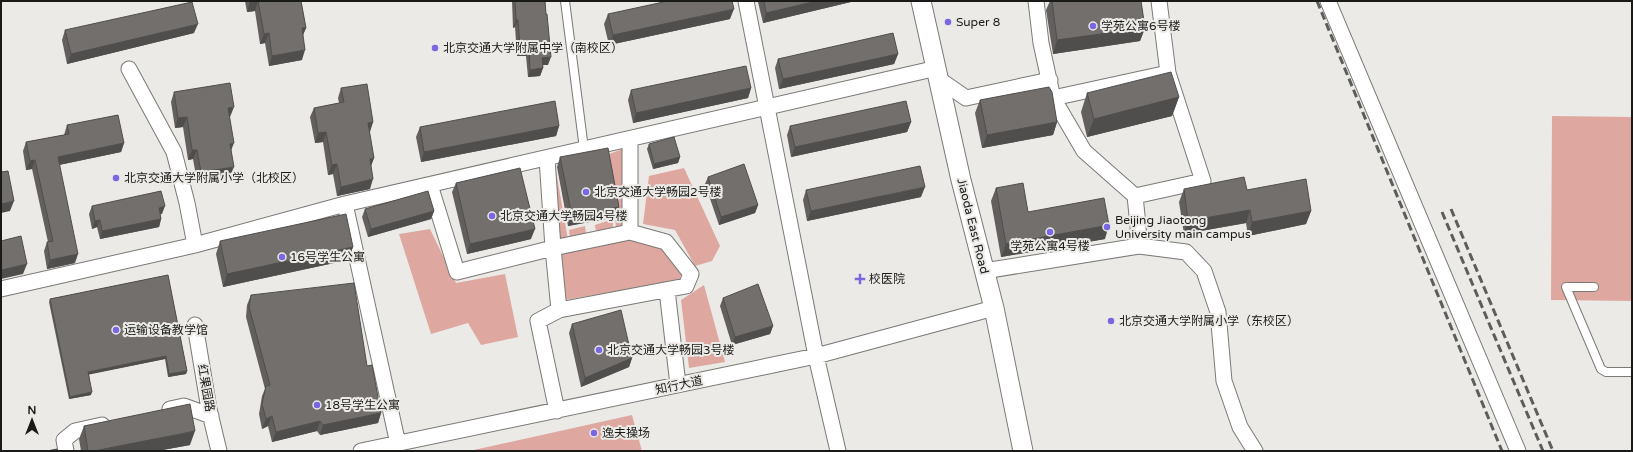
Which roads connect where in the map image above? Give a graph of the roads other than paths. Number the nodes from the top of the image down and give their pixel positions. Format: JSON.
{"nodes":[{"id":1,"x":565,"y":1,"type":"edge"},
{"id":2,"x":746,"y":1,"type":"edge"},
{"id":3,"x":921,"y":1,"type":"edge"},
{"id":4,"x":1036,"y":1,"type":"edge"},
{"id":5,"x":1159,"y":1,"type":"edge"},
{"id":6,"x":1328,"y":1,"type":"edge"},
{"id":7,"x":129,"y":69,"type":"dead end"},
{"id":8,"x":1168,"y":72,"type":"junction"},
{"id":9,"x":938,"y":74,"type":"junction"},
{"id":10,"x":1050,"y":80,"type":"junction"},
{"id":11,"x":1053,"y":98,"type":"junction"},
{"id":12,"x":766,"y":106,"type":"junction"},
{"id":13,"x":630,"y":138,"type":"junction"},
{"id":14,"x":584,"y":149,"type":"junction"},
{"id":15,"x":547,"y":158,"type":"junction"},
{"id":16,"x":430,"y":185,"type":"junction"},
{"id":17,"x":1135,"y":196,"type":"junction"},
{"id":18,"x":345,"y":204,"type":"junction"},
{"id":19,"x":630,"y":232,"type":"junction"},
{"id":20,"x":195,"y":245,"type":"junction"},
{"id":21,"x":1139,"y":246,"type":"junction"},
{"id":22,"x":552,"y":248,"type":"junction"},
{"id":23,"x":984,"y":271,"type":"junction"},
{"id":24,"x":1594,"y":287,"type":"dead end"},
{"id":25,"x":1,"y":288,"type":"edge"},
{"id":26,"x":667,"y":290,"type":"junction"},
{"id":27,"x":994,"y":308,"type":"junction"},
{"id":28,"x":559,"y":310,"type":"junction"},
{"id":29,"x":195,"y":325,"type":"dead end"},
{"id":30,"x":816,"y":356,"type":"junction"},
{"id":31,"x":1632,"y":372,"type":"edge"},
{"id":32,"x":678,"y":385,"type":"junction"},
{"id":33,"x":557,"y":411,"type":"junction"},
{"id":34,"x":153,"y":413,"type":"edge"},
{"id":35,"x":211,"y":416,"type":"junction"},
{"id":36,"x":114,"y":422,"type":"edge"},
{"id":37,"x":398,"y":444,"type":"junction"},
{"id":38,"x":66,"y":451,"type":"edge"},
{"id":39,"x":219,"y":451,"type":"edge"},
{"id":40,"x":361,"y":451,"type":"edge"},
{"id":41,"x":838,"y":451,"type":"edge"},
{"id":42,"x":1024,"y":451,"type":"edge"},
{"id":43,"x":1255,"y":451,"type":"edge"},
{"id":44,"x":1518,"y":451,"type":"edge"}],
"edges":[{"from":1,"to":14,"type":"lane"},
{"from":2,"to":12,"type":"street"},
{"from":3,"to":9,"type":"street","name":"Jiaoda East Road"},
{"from":4,"to":10,"type":"street"},
{"from":5,"to":8,"type":"street"},
{"from":6,"to":44,"type":"street"},
{"from":7,"to":20,"type":"street"},
{"from":8,"to":11,"type":"street"},
{"from":8,"to":17,"type":"street"},
{"from":9,"to":10,"type":"street"},
{"from":9,"to":12,"type":"street"},
{"from":9,"to":23,"type":"street","name":"Jiaoda East Road"},
{"from":10,"to":11,"type":"street"},
{"from":11,"to":17,"type":"street"},
{"from":12,"to":13,"type":"street"},
{"from":12,"to":30,"type":"street"},
{"from":13,"to":14,"type":"street"},
{"from":13,"to":19,"type":"street"},
{"from":14,"to":15,"type":"street"},
{"from":15,"to":16,"type":"street"},
{"from":15,"to":22,"type":"street"},
{"from":16,"to":18,"type":"street"},
{"from":16,"to":22,"type":"street"},
{"from":17,"to":21,"type":"street"},
{"from":18,"to":20,"type":"street"},
{"from":18,"to":37,"type":"street"},
{"from":19,"to":22,"type":"street"},
{"from":19,"to":26,"type":"street"},
{"from":20,"to":25,"type":"street"},
{"from":21,"to":23,"type":"street"},
{"from":21,"to":43,"type":"street"},
{"from":22,"to":28,"type":"street"},
{"from":23,"to":27,"type":"street","name":"Jiaoda East Road"},
{"from":24,"to":31,"type":"lane"},
{"from":26,"to":28,"type":"street"},
{"from":26,"to":32,"type":"street"},
{"from":27,"to":30,"type":"street","name":"知行大道"},
{"from":27,"to":42,"type":"street","name":"Jiaoda East Road"},
{"from":28,"to":33,"type":"street"},
{"from":29,"to":35,"type":"street","name":"红果园路"},
{"from":30,"to":32,"type":"street","name":"知行大道"},
{"from":30,"to":41,"type":"street"},
{"from":32,"to":33,"type":"street","name":"知行大道"},
{"from":33,"to":37,"type":"street","name":"知行大道"},
{"from":34,"to":35,"type":"street"},
{"from":35,"to":39,"type":"street","name":"红果园路"},
{"from":36,"to":38,"type":"street"},
{"from":37,"to":40,"type":"street","name":"知行大道"}]}
